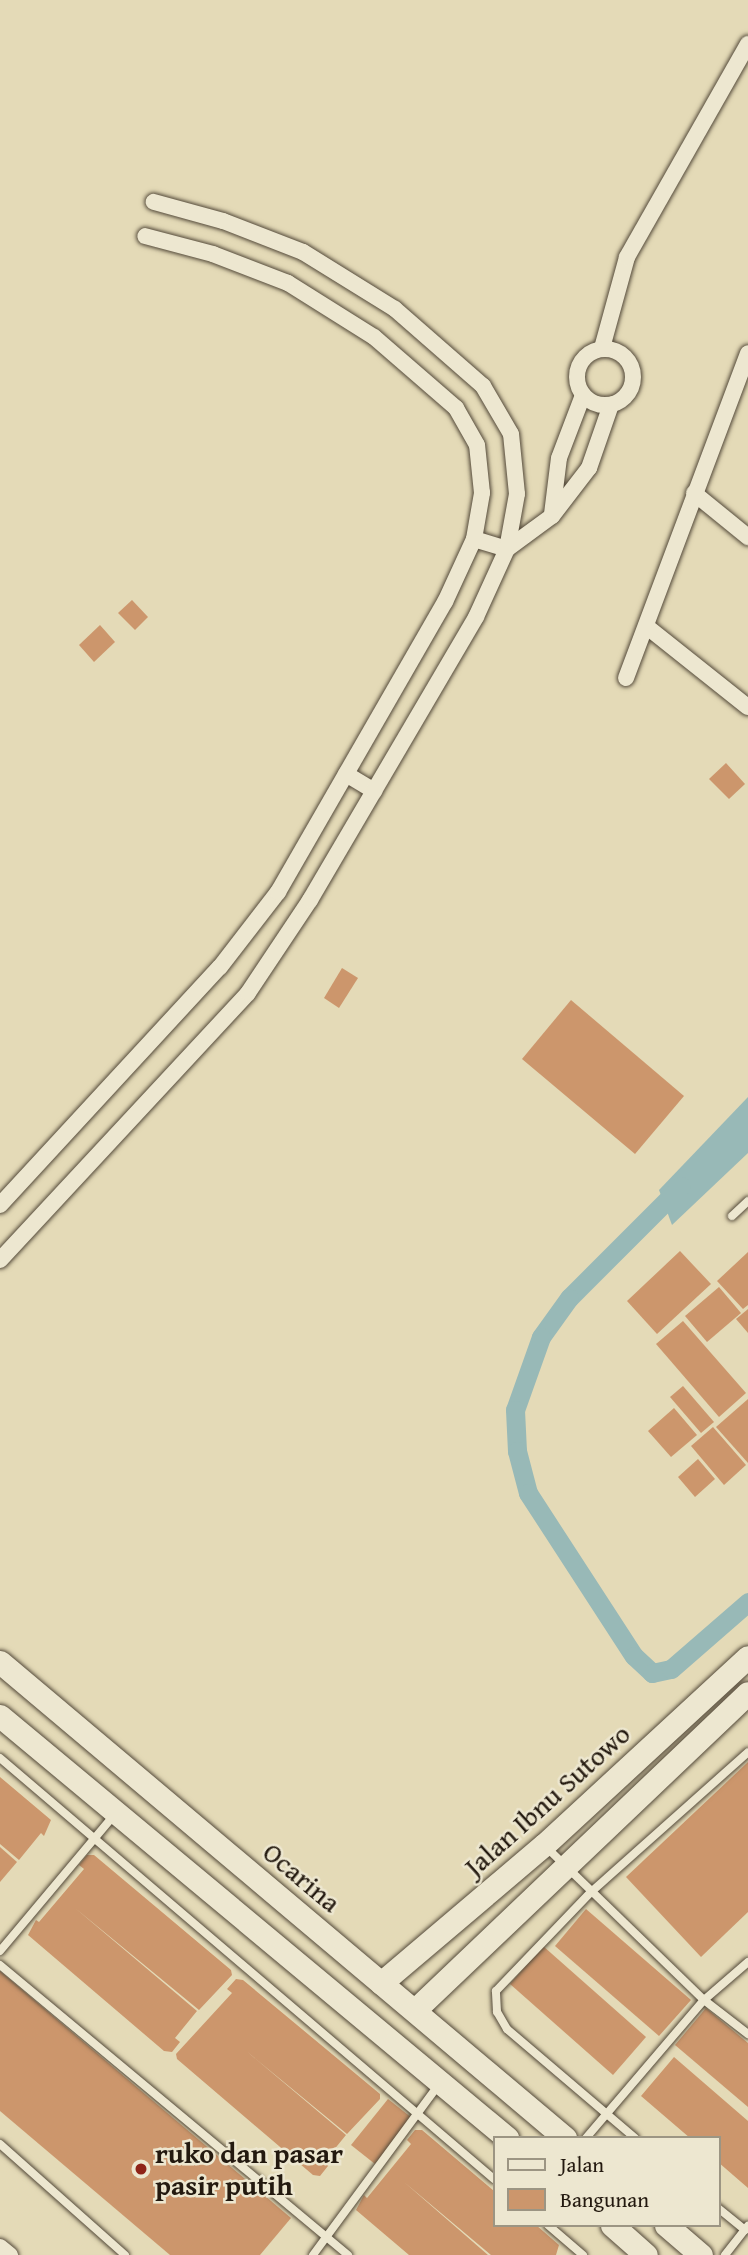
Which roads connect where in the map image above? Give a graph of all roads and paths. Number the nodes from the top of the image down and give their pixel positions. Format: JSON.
{"nodes":[{"id":1,"x":748,"y":44,"type":"edge"},
{"id":2,"x":154,"y":202,"type":"dead end"},
{"id":3,"x":145,"y":236,"type":"dead end"},
{"id":4,"x":602,"y":348,"type":"junction"},
{"id":5,"x":748,"y":353,"type":"edge"},
{"id":6,"x":583,"y":395,"type":"junction"},
{"id":7,"x":611,"y":405,"type":"junction"},
{"id":8,"x":694,"y":494,"type":"junction"},
{"id":9,"x":552,"y":516,"type":"junction"},
{"id":10,"x":748,"y":537,"type":"edge"},
{"id":11,"x":474,"y":539,"type":"junction"},
{"id":12,"x":507,"y":549,"type":"junction"},
{"id":13,"x":646,"y":626,"type":"junction"},
{"id":14,"x":626,"y":678,"type":"dead end"},
{"id":15,"x":748,"y":707,"type":"edge"},
{"id":16,"x":345,"y":774,"type":"junction"},
{"id":17,"x":374,"y":792,"type":"junction"},
{"id":18,"x":748,"y":1201,"type":"edge"},
{"id":19,"x":0,"y":1205,"type":"edge"},
{"id":20,"x":732,"y":1216,"type":"dead end"},
{"id":21,"x":0,"y":1260,"type":"edge"},
{"id":22,"x":748,"y":1657,"type":"edge"},
{"id":23,"x":0,"y":1662,"type":"edge"},
{"id":24,"x":748,"y":1693,"type":"edge"},
{"id":25,"x":0,"y":1716,"type":"edge"},
{"id":26,"x":748,"y":1752,"type":"edge"},
{"id":27,"x":0,"y":1758,"type":"edge"},
{"id":28,"x":116,"y":1814,"type":"junction"},
{"id":29,"x":97,"y":1838,"type":"junction"},
{"id":30,"x":544,"y":1845,"type":"junction"},
{"id":31,"x":565,"y":1866,"type":"junction"},
{"id":32,"x":591,"y":1892,"type":"junction"},
{"id":33,"x":0,"y":1951,"type":"edge"},
{"id":34,"x":748,"y":1962,"type":"edge"},
{"id":35,"x":0,"y":1965,"type":"edge"},
{"id":36,"x":381,"y":1983,"type":"junction"},
{"id":37,"x":704,"y":2000,"type":"junction"},
{"id":38,"x":416,"y":2009,"type":"junction"},
{"id":39,"x":748,"y":2034,"type":"edge"},
{"id":40,"x":441,"y":2082,"type":"junction"},
{"id":41,"x":608,"y":2114,"type":"junction"},
{"id":42,"x":419,"y":2115,"type":"junction"},
{"id":43,"x":505,"y":2136,"type":"edge"},
{"id":44,"x":563,"y":2136,"type":"edge"},
{"id":45,"x":588,"y":2136,"type":"edge"},
{"id":46,"x":633,"y":2136,"type":"edge"},
{"id":47,"x":0,"y":2144,"type":"edge"},
{"id":48,"x":492,"y":2177,"type":"edge"},
{"id":49,"x":720,"y":2209,"type":"edge"},
{"id":50,"x":550,"y":2227,"type":"edge"},
{"id":51,"x":617,"y":2227,"type":"edge"},
{"id":52,"x":668,"y":2227,"type":"edge"},
{"id":53,"x":746,"y":2228,"type":"edge"},
{"id":54,"x":327,"y":2238,"type":"junction"},
{"id":55,"x":125,"y":2255,"type":"edge"},
{"id":56,"x":313,"y":2255,"type":"edge"},
{"id":57,"x":348,"y":2255,"type":"edge"},
{"id":58,"x":583,"y":2255,"type":"edge"},
{"id":59,"x":646,"y":2255,"type":"edge"},
{"id":60,"x":701,"y":2255,"type":"edge"},
{"id":61,"x":725,"y":2255,"type":"edge"}],
"edges":[{"from":1,"to":4,"type":"street"},
{"from":2,"to":12,"type":"street"},
{"from":3,"to":11,"type":"street"},
{"from":4,"to":6,"type":"street"},
{"from":4,"to":7,"type":"street"},
{"from":5,"to":8,"type":"street"},
{"from":6,"to":7,"type":"street"},
{"from":6,"to":9,"type":"street"},
{"from":7,"to":9,"type":"street"},
{"from":8,"to":10,"type":"street"},
{"from":8,"to":13,"type":"street"},
{"from":9,"to":12,"type":"street"},
{"from":11,"to":12,"type":"street"},
{"from":11,"to":16,"type":"street"},
{"from":12,"to":17,"type":"street"},
{"from":13,"to":14,"type":"street"},
{"from":13,"to":15,"type":"street"},
{"from":16,"to":17,"type":"street"},
{"from":16,"to":19,"type":"street"},
{"from":17,"to":21,"type":"street"},
{"from":18,"to":20,"type":"lane"},
{"from":22,"to":30,"type":"main road","name":"Jalan Ibnu Sutowo"},
{"from":23,"to":36,"type":"main road","name":"Ocarina"},
{"from":24,"to":31,"type":"main road","name":"Jalan Ibnu Sutowo"},
{"from":25,"to":28,"type":"main road"},
{"from":26,"to":32,"type":"lane"},
{"from":27,"to":29,"type":"lane"},
{"from":28,"to":29,"type":"lane"},
{"from":28,"to":40,"type":"main road"},
{"from":29,"to":33,"type":"lane"},
{"from":29,"to":42,"type":"lane"},
{"from":30,"to":31,"type":"lane"},
{"from":30,"to":36,"type":"main road","name":"Jalan Ibnu Sutowo"},
{"from":31,"to":32,"type":"lane"},
{"from":31,"to":38,"type":"main road","name":"Jalan Ibnu Sutowo"},
{"from":32,"to":37,"type":"lane"},
{"from":32,"to":41,"type":"lane"},
{"from":34,"to":37,"type":"lane"},
{"from":35,"to":54,"type":"lane"},
{"from":36,"to":38,"type":"main road","name":"Ocarina"},
{"from":37,"to":39,"type":"lane"},
{"from":37,"to":41,"type":"lane"},
{"from":38,"to":44,"type":"main road","name":"Ocarina"},
{"from":40,"to":42,"type":"lane"},
{"from":40,"to":43,"type":"main road"},
{"from":41,"to":45,"type":"lane"},
{"from":41,"to":46,"type":"lane"},
{"from":42,"to":48,"type":"lane"},
{"from":42,"to":54,"type":"lane"},
{"from":47,"to":55,"type":"lane"},
{"from":49,"to":53,"type":"lane"},
{"from":50,"to":58,"type":"lane"},
{"from":51,"to":59,"type":"main road"},
{"from":52,"to":60,"type":"main road"},
{"from":53,"to":61,"type":"lane"},
{"from":54,"to":56,"type":"lane"},
{"from":54,"to":57,"type":"lane"}]}
